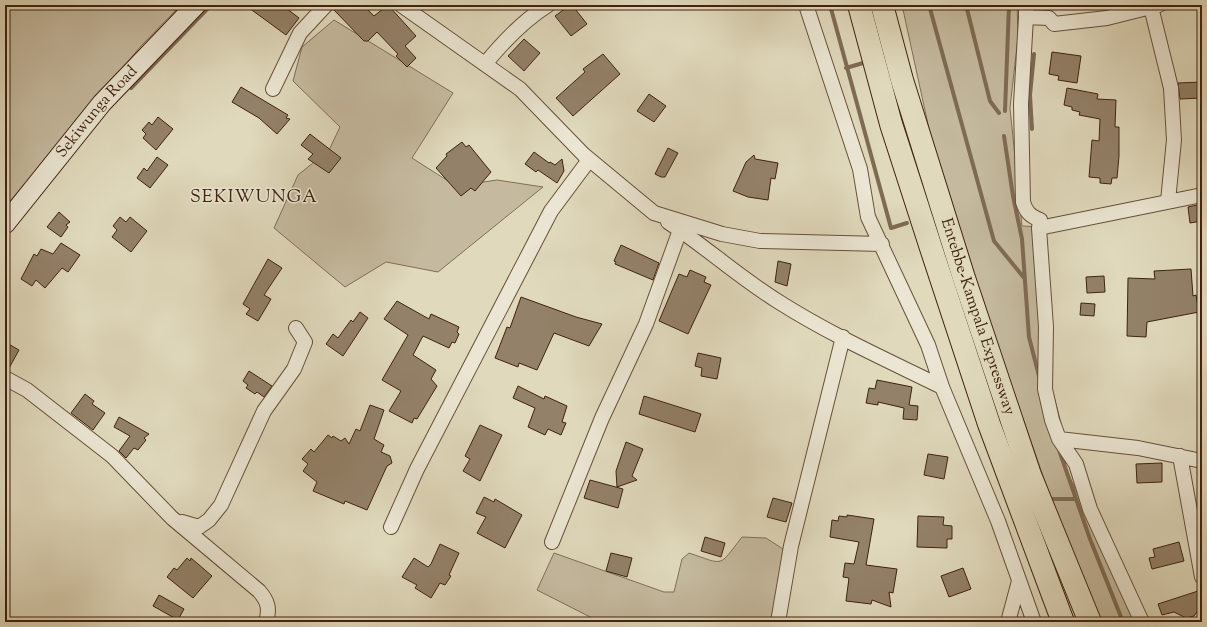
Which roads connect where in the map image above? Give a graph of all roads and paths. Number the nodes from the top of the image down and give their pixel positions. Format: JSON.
{"nodes":[{"id":1,"x":196,"y":5,"type":"edge"},
{"id":2,"x":326,"y":5,"type":"edge"},
{"id":3,"x":402,"y":5,"type":"edge"},
{"id":4,"x":548,"y":5,"type":"edge"},
{"id":5,"x":806,"y":5,"type":"edge"},
{"id":6,"x":859,"y":5,"type":"edge"},
{"id":7,"x":882,"y":5,"type":"edge"},
{"id":8,"x":1155,"y":6,"type":"edge"},
{"id":9,"x":1026,"y":11,"type":"edge"},
{"id":10,"x":485,"y":64,"type":"junction"},
{"id":11,"x":273,"y":89,"type":"dead end"},
{"id":12,"x":589,"y":160,"type":"junction"},
{"id":13,"x":1202,"y":195,"type":"edge"},
{"id":14,"x":1168,"y":201,"type":"junction"},
{"id":15,"x":654,"y":213,"type":"junction"},
{"id":16,"x":5,"y":224,"type":"edge"},
{"id":17,"x":1039,"y":228,"type":"junction"},
{"id":18,"x":680,"y":230,"type":"junction"},
{"id":19,"x":882,"y":244,"type":"junction"},
{"id":20,"x":296,"y":328,"type":"dead end"},
{"id":21,"x":843,"y":337,"type":"junction"},
{"id":22,"x":5,"y":378,"type":"edge"},
{"id":23,"x":942,"y":387,"type":"junction"},
{"id":24,"x":1059,"y":439,"type":"junction"},
{"id":25,"x":1180,"y":456,"type":"junction"},
{"id":26,"x":1202,"y":461,"type":"edge"},
{"id":27,"x":172,"y":518,"type":"junction"},
{"id":28,"x":391,"y":527,"type":"dead end"},
{"id":29,"x":552,"y":542,"type":"dead end"},
{"id":30,"x":1202,"y":577,"type":"edge"},
{"id":31,"x":1019,"y":581,"type":"junction"},
{"id":32,"x":266,"y":622,"type":"edge"},
{"id":33,"x":778,"y":622,"type":"edge"},
{"id":34,"x":1008,"y":622,"type":"edge"},
{"id":35,"x":1034,"y":622,"type":"edge"},
{"id":36,"x":1063,"y":622,"type":"edge"},
{"id":37,"x":1090,"y":622,"type":"edge"},
{"id":38,"x":1142,"y":622,"type":"edge"}],
"edges":[{"from":1,"to":16,"type":"main road","name":"Sekiwunga Road"},
{"from":2,"to":11,"type":"street"},
{"from":3,"to":10,"type":"street"},
{"from":4,"to":10,"type":"street"},
{"from":5,"to":19,"type":"street"},
{"from":6,"to":36,"type":"highway","name":"Entebbe-Kampala Expressway"},
{"from":7,"to":37,"type":"highway","name":"Entebbe-Kampala Expressway"},
{"from":8,"to":9,"type":"street"},
{"from":8,"to":14,"type":"street"},
{"from":9,"to":17,"type":"street"},
{"from":10,"to":12,"type":"street"},
{"from":12,"to":15,"type":"street"},
{"from":12,"to":28,"type":"street"},
{"from":13,"to":14,"type":"street"},
{"from":14,"to":17,"type":"street"},
{"from":15,"to":18,"type":"street"},
{"from":15,"to":19,"type":"street"},
{"from":17,"to":24,"type":"street"},
{"from":18,"to":21,"type":"street"},
{"from":18,"to":29,"type":"street"},
{"from":19,"to":23,"type":"street"},
{"from":20,"to":27,"type":"street"},
{"from":21,"to":23,"type":"street"},
{"from":21,"to":33,"type":"street"},
{"from":22,"to":27,"type":"street"},
{"from":23,"to":31,"type":"street"},
{"from":24,"to":25,"type":"street"},
{"from":24,"to":38,"type":"street"},
{"from":25,"to":26,"type":"street"},
{"from":25,"to":30,"type":"street"},
{"from":27,"to":32,"type":"street"},
{"from":31,"to":34,"type":"street"},
{"from":31,"to":35,"type":"street"}]}
